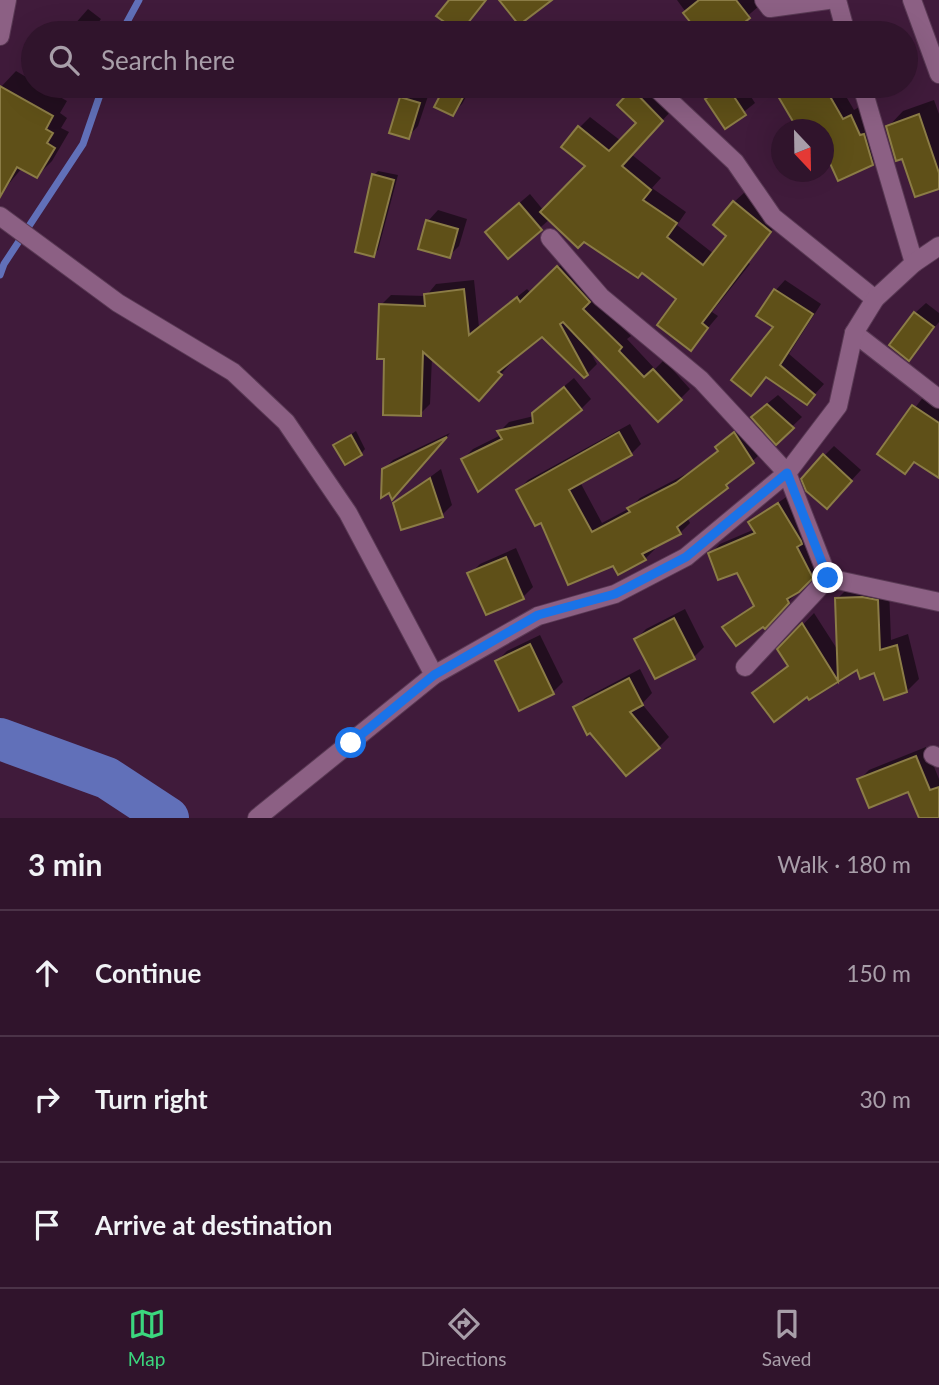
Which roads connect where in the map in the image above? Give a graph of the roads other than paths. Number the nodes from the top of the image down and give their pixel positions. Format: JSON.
{"nodes":[{"id":1,"x":7,"y":0,"type":"edge"},
{"id":2,"x":764,"y":0,"type":"edge"},
{"id":3,"x":828,"y":0,"type":"edge"},
{"id":4,"x":836,"y":0,"type":"edge"},
{"id":5,"x":912,"y":0,"type":"edge"},
{"id":6,"x":842,"y":21,"type":"edge"},
{"id":7,"x":0,"y":36,"type":"edge"},
{"id":8,"x":939,"y":74,"type":"edge"},
{"id":9,"x":667,"y":98,"type":"edge"},
{"id":10,"x":866,"y":98,"type":"edge"},
{"id":11,"x":0,"y":216,"type":"edge"},
{"id":12,"x":550,"y":239,"type":"dead end"},
{"id":13,"x":938,"y":249,"type":"edge"},
{"id":14,"x":914,"y":263,"type":"junction"},
{"id":15,"x":876,"y":299,"type":"junction"},
{"id":16,"x":854,"y":333,"type":"junction"},
{"id":17,"x":939,"y":399,"type":"edge"},
{"id":18,"x":787,"y":473,"type":"junction"},
{"id":19,"x":828,"y":578,"type":"junction"},
{"id":20,"x":939,"y":602,"type":"edge"},
{"id":21,"x":745,"y":667,"type":"dead end"},
{"id":22,"x":434,"y":675,"type":"junction"},
{"id":23,"x":257,"y":818,"type":"edge"}],
"edges":[{"from":1,"to":7,"type":"street"},
{"from":2,"to":3,"type":"street"},
{"from":4,"to":6,"type":"street"},
{"from":5,"to":8,"type":"street"},
{"from":9,"to":15,"type":"street"},
{"from":10,"to":14,"type":"street"},
{"from":11,"to":22,"type":"street"},
{"from":12,"to":18,"type":"street"},
{"from":13,"to":14,"type":"street"},
{"from":14,"to":15,"type":"street"},
{"from":15,"to":16,"type":"street"},
{"from":16,"to":17,"type":"street"},
{"from":16,"to":18,"type":"street"},
{"from":18,"to":19,"type":"street"},
{"from":18,"to":22,"type":"street"},
{"from":19,"to":20,"type":"street"},
{"from":19,"to":21,"type":"street"},
{"from":22,"to":23,"type":"street"}]}
